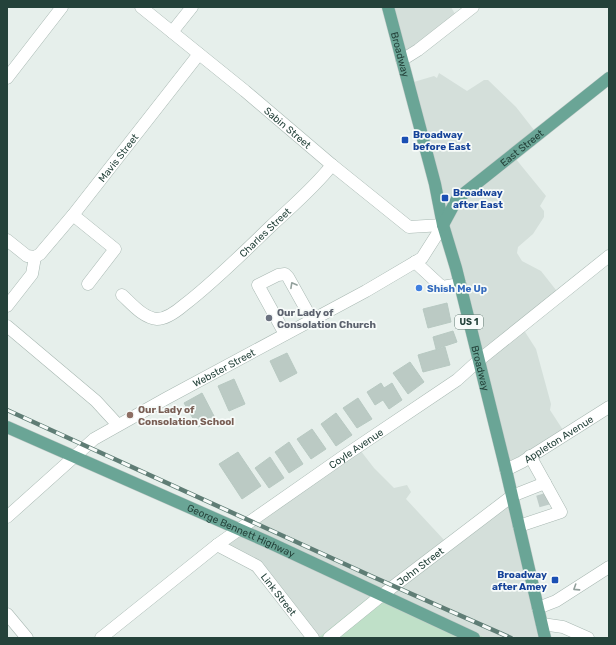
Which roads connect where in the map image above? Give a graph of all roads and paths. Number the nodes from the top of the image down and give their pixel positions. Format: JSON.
{"nodes":[{"id":1,"x":62,"y":7,"type":"edge"},
{"id":2,"x":141,"y":7,"type":"edge"},
{"id":3,"x":192,"y":7,"type":"edge"},
{"id":4,"x":388,"y":7,"type":"edge"},
{"id":5,"x":473,"y":7,"type":"edge"},
{"id":6,"x":172,"y":32,"type":"junction"},
{"id":7,"x":198,"y":54,"type":"junction"},
{"id":8,"x":402,"y":60,"type":"junction"},
{"id":9,"x":7,"y":78,"type":"edge"},
{"id":10,"x":609,"y":78,"type":"edge"},
{"id":11,"x":332,"y":165,"type":"junction"},
{"id":12,"x":73,"y":215,"type":"junction"},
{"id":13,"x":443,"y":224,"type":"junction"},
{"id":14,"x":7,"y":240,"type":"edge"},
{"id":15,"x":609,"y":256,"type":"edge"},
{"id":16,"x":34,"y":257,"type":"junction"},
{"id":17,"x":416,"y":262,"type":"junction"},
{"id":18,"x":88,"y":284,"type":"dead end"},
{"id":19,"x":460,"y":284,"type":"junction"},
{"id":20,"x":122,"y":296,"type":"dead end"},
{"id":21,"x":7,"y":306,"type":"edge"},
{"id":22,"x":312,"y":320,"type":"junction"},
{"id":23,"x":7,"y":326,"type":"edge"},
{"id":24,"x":285,"y":334,"type":"junction"},
{"id":25,"x":478,"y":360,"type":"junction"},
{"id":26,"x":609,"y":407,"type":"edge"},
{"id":27,"x":118,"y":426,"type":"junction"},
{"id":28,"x":7,"y":427,"type":"edge"},
{"id":29,"x":530,"y":456,"type":"junction"},
{"id":30,"x":74,"y":457,"type":"junction"},
{"id":31,"x":506,"y":470,"type":"junction"},
{"id":32,"x":539,"y":490,"type":"junction"},
{"id":33,"x":512,"y":496,"type":"junction"},
{"id":34,"x":8,"y":514,"type":"edge"},
{"id":35,"x":519,"y":526,"type":"junction"},
{"id":36,"x":240,"y":529,"type":"junction"},
{"id":37,"x":217,"y":545,"type":"junction"},
{"id":38,"x":609,"y":567,"type":"edge"},
{"id":39,"x":382,"y":595,"type":"junction"},
{"id":40,"x":538,"y":608,"type":"junction"},
{"id":41,"x":7,"y":614,"type":"edge"},
{"id":42,"x":542,"y":624,"type":"junction"},
{"id":43,"x":27,"y":638,"type":"edge"},
{"id":44,"x":101,"y":638,"type":"edge"},
{"id":45,"x":313,"y":638,"type":"edge"},
{"id":46,"x":329,"y":638,"type":"edge"},
{"id":47,"x":474,"y":638,"type":"edge"},
{"id":48,"x":545,"y":638,"type":"edge"},
{"id":49,"x":588,"y":638,"type":"edge"}],
"edges":[{"from":1,"to":9,"type":"street"},
{"from":2,"to":6,"type":"street","name":"Sabin Street"},
{"from":3,"to":6,"type":"street"},
{"from":4,"to":8,"type":"main road","name":"Broadway","number":"US 1"},
{"from":5,"to":8,"type":"street"},
{"from":6,"to":7,"type":"street","name":"Sabin Street"},
{"from":7,"to":11,"type":"street","name":"Sabin Street"},
{"from":7,"to":12,"type":"street","name":"Mavis Street"},
{"from":8,"to":13,"type":"main road","name":"Broadway","number":"US 1"},
{"from":10,"to":13,"type":"main road","name":"East Street"},
{"from":11,"to":13,"type":"street","name":"Sabin Street"},
{"from":11,"to":20,"type":"street","name":"Charles Street"},
{"from":12,"to":16,"type":"street","name":"Mavis Street"},
{"from":12,"to":18,"type":"street"},
{"from":13,"to":17,"type":"street","name":"Webster Street"},
{"from":13,"to":19,"type":"main road","name":"Broadway","number":"US 1"},
{"from":14,"to":16,"type":"street"},
{"from":15,"to":25,"type":"street","name":"Coyle Avenue"},
{"from":16,"to":21,"type":"street"},
{"from":17,"to":19,"type":"street"},
{"from":17,"to":22,"type":"street","name":"Webster Street"},
{"from":19,"to":25,"type":"main road","name":"Broadway","number":"US 1"},
{"from":22,"to":24,"type":"street","name":"Webster Street"},
{"from":22,"to":24,"type":"street","one_way":true},
{"from":23,"to":27,"type":"street"},
{"from":24,"to":27,"type":"street","name":"Webster Street"},
{"from":25,"to":31,"type":"main road","name":"Broadway","number":"US 1"},
{"from":25,"to":36,"type":"street","name":"Coyle Avenue"},
{"from":26,"to":29,"type":"street","name":"Appleton Avenue"},
{"from":27,"to":30,"type":"street","name":"Webster Street"},
{"from":28,"to":30,"type":"main road","name":"George Bennett Highway"},
{"from":29,"to":31,"type":"street","name":"Appleton Avenue"},
{"from":29,"to":32,"type":"street"},
{"from":30,"to":34,"type":"street","name":"Webster Street"},
{"from":30,"to":36,"type":"main road","name":"George Bennett Highway"},
{"from":31,"to":33,"type":"main road","name":"Broadway","number":"US 1"},
{"from":32,"to":33,"type":"street","name":"John Street"},
{"from":32,"to":35,"type":"street"},
{"from":33,"to":35,"type":"main road","name":"Broadway","number":"US 1"},
{"from":33,"to":39,"type":"street","name":"John Street"},
{"from":35,"to":40,"type":"main road","name":"Broadway","number":"US 1"},
{"from":36,"to":37,"type":"street","name":"Coyle Avenue"},
{"from":36,"to":39,"type":"main road","name":"George Bennett Highway"},
{"from":37,"to":44,"type":"street","name":"Coyle Avenue"},
{"from":37,"to":45,"type":"street","name":"Link Street"},
{"from":38,"to":40,"type":"street","one_way":true},
{"from":39,"to":46,"type":"street","name":"John Street"},
{"from":39,"to":47,"type":"main road","name":"George Bennett Highway"},
{"from":40,"to":42,"type":"main road","name":"Broadway","number":"US 1"},
{"from":41,"to":43,"type":"street"},
{"from":42,"to":48,"type":"main road","name":"Broadway","number":"US 1"},
{"from":42,"to":49,"type":"street"}]}
